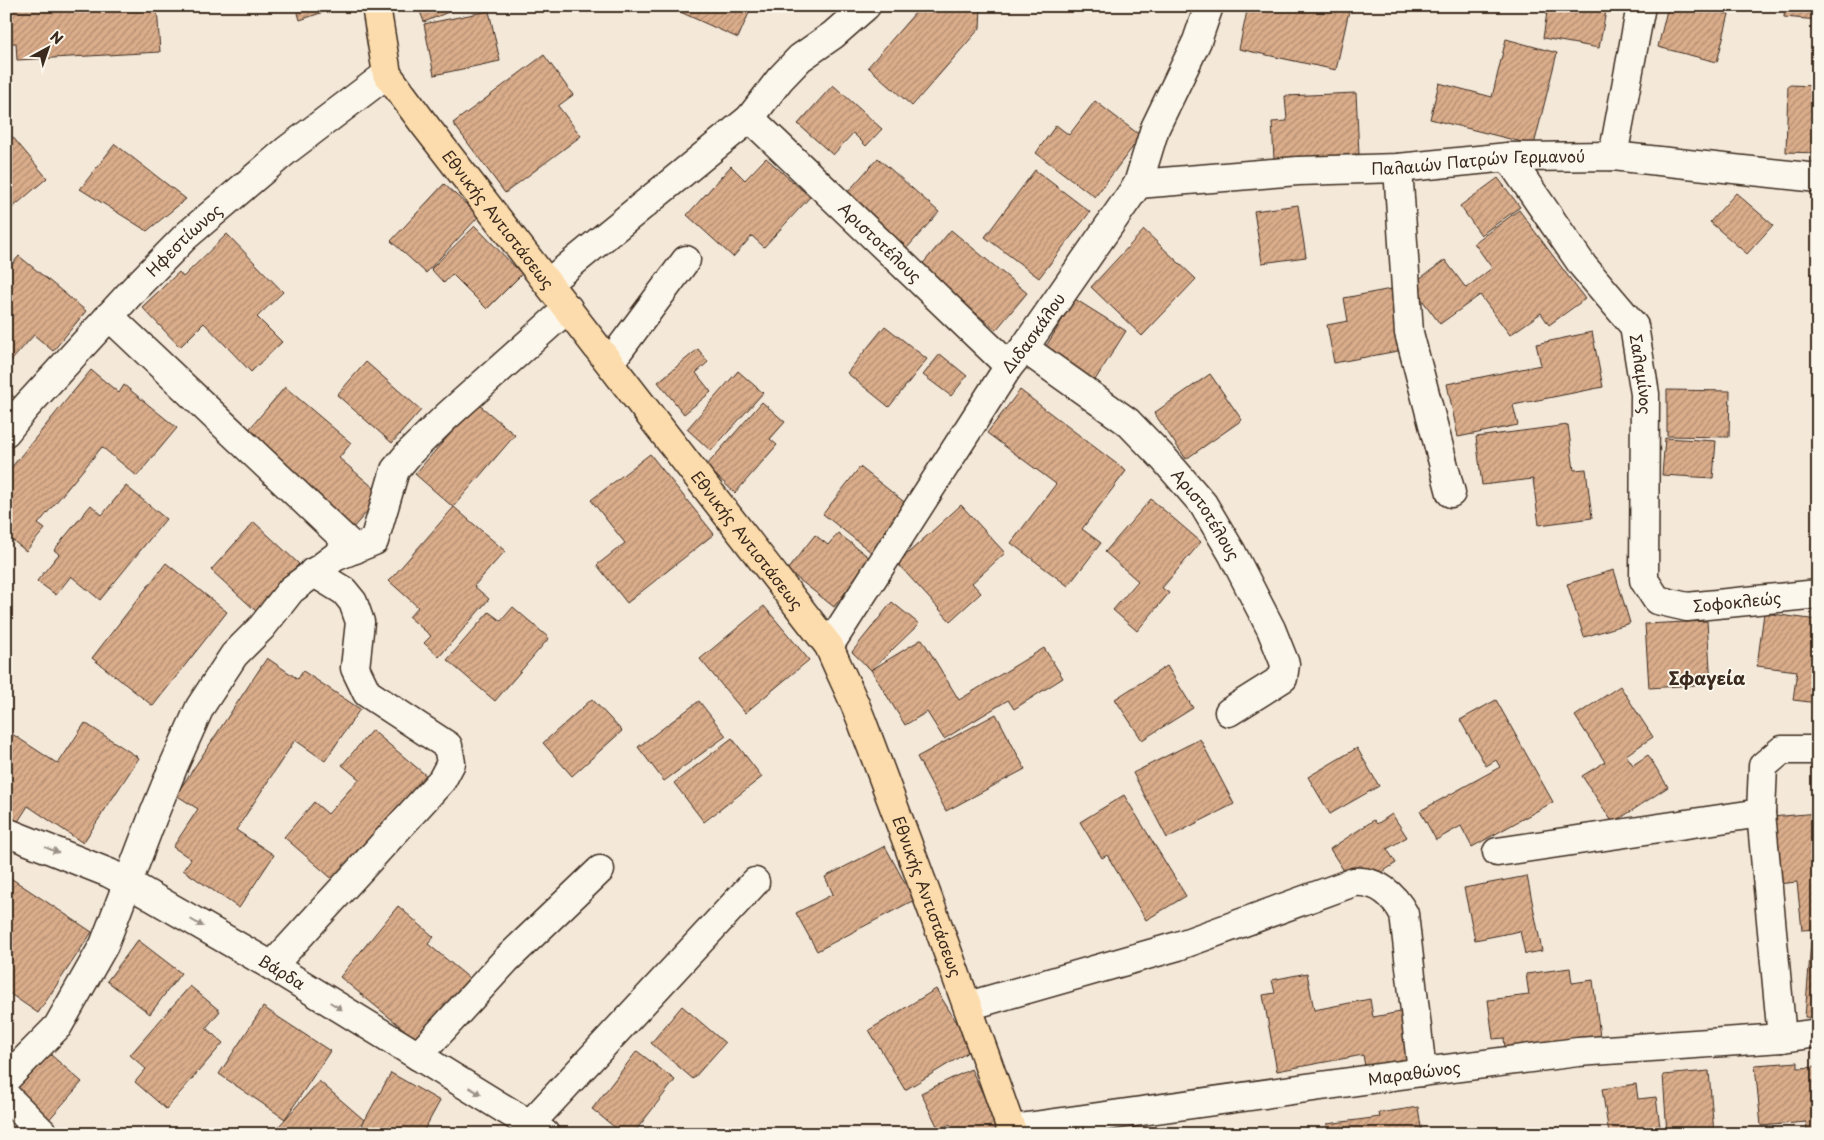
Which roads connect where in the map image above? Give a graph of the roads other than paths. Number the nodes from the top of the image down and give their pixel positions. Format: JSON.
{"nodes":[{"id":1,"x":376,"y":6,"type":"edge"},
{"id":2,"x":866,"y":6,"type":"edge"},
{"id":3,"x":1209,"y":6,"type":"edge"},
{"id":4,"x":1641,"y":6,"type":"edge"},
{"id":5,"x":387,"y":74,"type":"junction"},
{"id":6,"x":750,"y":118,"type":"junction"},
{"id":7,"x":1614,"y":156,"type":"junction"},
{"id":8,"x":1508,"y":157,"type":"junction"},
{"id":9,"x":1398,"y":168,"type":"junction"},
{"id":10,"x":1818,"y":178,"type":"edge"},
{"id":11,"x":1138,"y":184,"type":"junction"},
{"id":12,"x":686,"y":260,"type":"dead end"},
{"id":13,"x":548,"y":283,"type":"junction"},
{"id":14,"x":568,"y":308,"type":"junction"},
{"id":15,"x":109,"y":316,"type":"junction"},
{"id":16,"x":1017,"y":357,"type":"junction"},
{"id":17,"x":610,"y":362,"type":"junction"},
{"id":18,"x":6,"y":432,"type":"edge"},
{"id":19,"x":1450,"y":493,"type":"dead end"},
{"id":20,"x":355,"y":549,"type":"junction"},
{"id":21,"x":313,"y":572,"type":"junction"},
{"id":22,"x":1818,"y":594,"type":"edge"},
{"id":23,"x":1657,"y":600,"type":"joint"},
{"id":24,"x":829,"y":646,"type":"junction"},
{"id":25,"x":1229,"y":712,"type":"dead end"},
{"id":26,"x":1818,"y":750,"type":"edge"},
{"id":27,"x":1760,"y":813,"type":"junction"},
{"id":28,"x":6,"y":832,"type":"edge"},
{"id":29,"x":1497,"y":852,"type":"dead end"},
{"id":30,"x":600,"y":870,"type":"dead end"},
{"id":31,"x":755,"y":882,"type":"dead end"},
{"id":32,"x":128,"y":883,"type":"junction"},
{"id":33,"x":272,"y":966,"type":"junction"},
{"id":34,"x":968,"y":1006,"type":"junction"},
{"id":35,"x":1818,"y":1033,"type":"edge"},
{"id":36,"x":1782,"y":1038,"type":"junction"},
{"id":37,"x":418,"y":1056,"type":"junction"},
{"id":38,"x":1422,"y":1072,"type":"junction"},
{"id":39,"x":6,"y":1079,"type":"edge"},
{"id":40,"x":6,"y":1096,"type":"edge"},
{"id":41,"x":537,"y":1129,"type":"edge"},
{"id":42,"x":1013,"y":1131,"type":"edge"},
{"id":43,"x":44,"y":1134,"type":"edge"}],
"edges":[{"from":1,"to":5,"type":"main road","name":"Εθνικής Αντιστάσεως"},
{"from":2,"to":6,"type":"street"},
{"from":3,"to":11,"type":"street","name":"Διδασκάλου"},
{"from":4,"to":7,"type":"street"},
{"from":5,"to":13,"type":"main road","name":"Εθνικής Αντιστάσεως"},
{"from":5,"to":15,"type":"street","name":"Ηφεστίωνος"},
{"from":6,"to":13,"type":"street"},
{"from":6,"to":16,"type":"street","name":"Αριστοτέλους"},
{"from":7,"to":8,"type":"street","name":"Παλαιών Πατρών Γερμανού"},
{"from":7,"to":10,"type":"street","name":"Παλαιών Πατρών Γερμανού"},
{"from":8,"to":9,"type":"street","name":"Παλαιών Πατρών Γερμανού"},
{"from":8,"to":23,"type":"street","name":"Σαλαμίνος"},
{"from":9,"to":11,"type":"street","name":"Παλαιών Πατρών Γερμανού"},
{"from":9,"to":19,"type":"street"},
{"from":11,"to":16,"type":"street","name":"Διδασκάλου"},
{"from":12,"to":17,"type":"street"},
{"from":13,"to":14,"type":"main road","name":"Εθνικής Αντιστάσεως"},
{"from":14,"to":17,"type":"main road","name":"Εθνικής Αντιστάσεως"},
{"from":14,"to":20,"type":"street"},
{"from":15,"to":18,"type":"street","name":"Ηφεστίωνος"},
{"from":15,"to":20,"type":"street"},
{"from":16,"to":24,"type":"street","name":"Διδασκάλου"},
{"from":16,"to":25,"type":"street","name":"Αριστοτέλους"},
{"from":17,"to":24,"type":"main road","name":"Εθνικής Αντιστάσεως"},
{"from":20,"to":21,"type":"street"},
{"from":21,"to":32,"type":"street"},
{"from":21,"to":33,"type":"street"},
{"from":22,"to":23,"type":"street","name":"Σοφοκλεώς"},
{"from":24,"to":34,"type":"main road","name":"Εθνικής Αντιστάσεως"},
{"from":26,"to":27,"type":"street"},
{"from":27,"to":29,"type":"street"},
{"from":27,"to":36,"type":"street"},
{"from":28,"to":32,"type":"street","name":"Βάρδα","one_way":true},
{"from":30,"to":37,"type":"street"},
{"from":31,"to":41,"type":"street"},
{"from":32,"to":33,"type":"street","name":"Βάρδα","one_way":true},
{"from":32,"to":39,"type":"street"},
{"from":33,"to":37,"type":"street","name":"Βάρδα","one_way":true},
{"from":34,"to":38,"type":"street"},
{"from":34,"to":42,"type":"main road","name":"Εθνικής Αντιστάσεως"},
{"from":35,"to":36,"type":"street","name":"Μαραθώνος"},
{"from":36,"to":38,"type":"street","name":"Μαραθώνος"},
{"from":37,"to":41,"type":"street","name":"Βάρδα","one_way":true},
{"from":38,"to":42,"type":"street","name":"Μαραθώνος"},
{"from":40,"to":43,"type":"street"}]}
